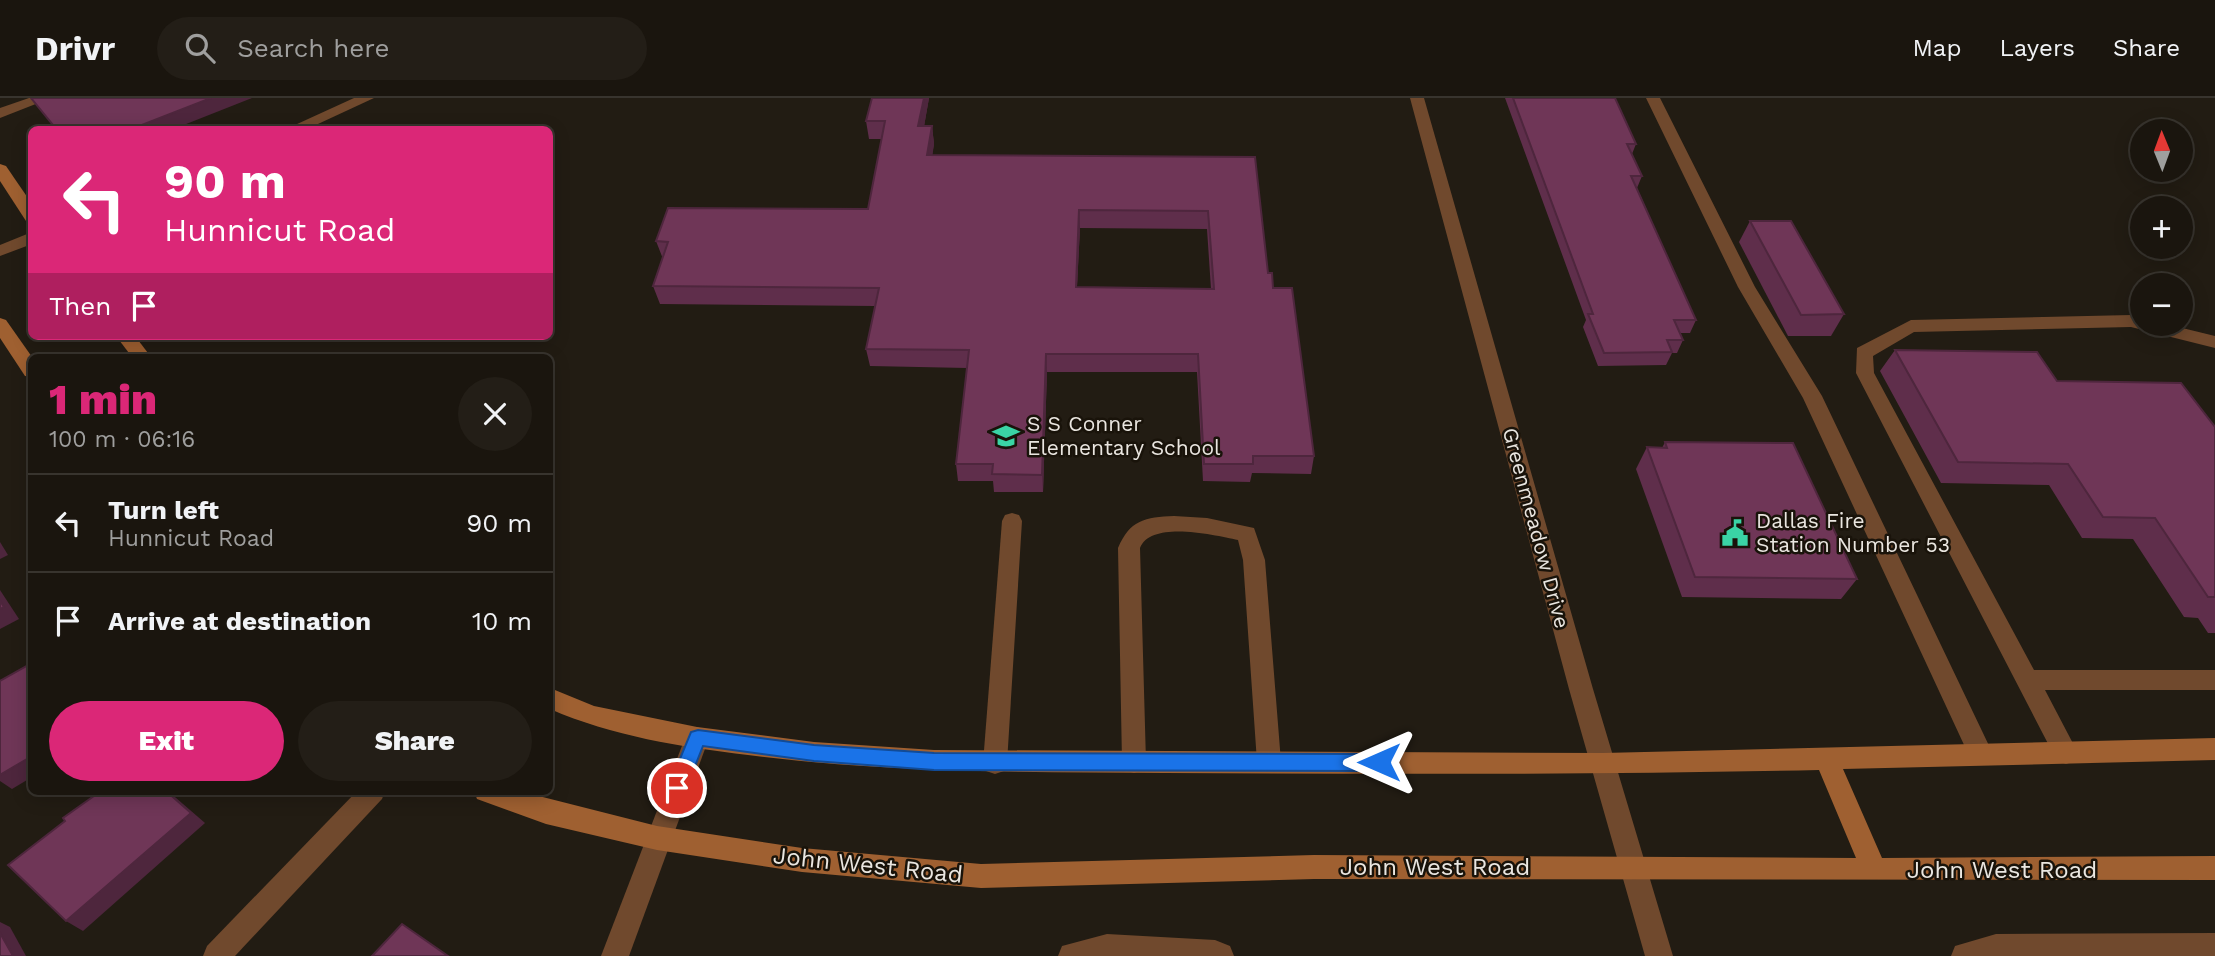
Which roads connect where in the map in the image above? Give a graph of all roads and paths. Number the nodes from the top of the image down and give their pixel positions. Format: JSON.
{"nodes":[{"id":1,"x":44,"y":98,"type":"edge"},
{"id":2,"x":366,"y":98,"type":"edge"},
{"id":3,"x":1418,"y":98,"type":"edge"},
{"id":4,"x":1653,"y":98,"type":"edge"},
{"id":5,"x":0,"y":113,"type":"edge"},
{"id":6,"x":300,"y":126,"type":"edge"},
{"id":7,"x":0,"y":169,"type":"edge"},
{"id":8,"x":28,"y":211,"type":"edge"},
{"id":9,"x":28,"y":239,"type":"edge"},
{"id":10,"x":0,"y":251,"type":"edge"},
{"id":11,"x":2130,"y":321,"type":"edge"},
{"id":12,"x":0,"y":324,"type":"edge"},
{"id":13,"x":2191,"y":336,"type":"edge"},
{"id":14,"x":128,"y":340,"type":"edge"},
{"id":15,"x":2215,"y":342,"type":"edge"},
{"id":16,"x":140,"y":354,"type":"edge"},
{"id":17,"x":28,"y":365,"type":"edge"},
{"id":18,"x":1012,"y":520,"type":"dead end"},
{"id":19,"x":2030,"y":680,"type":"junction"},
{"id":20,"x":2215,"y":680,"type":"edge"},
{"id":21,"x":553,"y":699,"type":"edge"},
{"id":22,"x":698,"y":738,"type":"junction"},
{"id":23,"x":2215,"y":748,"type":"edge"},
{"id":24,"x":2066,"y":752,"type":"junction"},
{"id":25,"x":1981,"y":754,"type":"junction"},
{"id":26,"x":1826,"y":758,"type":"junction"},
{"id":27,"x":1134,"y":762,"type":"junction"},
{"id":28,"x":1269,"y":762,"type":"junction"},
{"id":29,"x":995,"y":763,"type":"junction"},
{"id":30,"x":1603,"y":764,"type":"junction"},
{"id":31,"x":369,"y":795,"type":"edge"},
{"id":32,"x":498,"y":795,"type":"edge"},
{"id":33,"x":657,"y":838,"type":"junction"},
{"id":34,"x":1633,"y":868,"type":"junction"},
{"id":35,"x":2215,"y":868,"type":"edge"},
{"id":36,"x":1874,"y":870,"type":"junction"},
{"id":37,"x":2215,"y":946,"type":"edge"},
{"id":38,"x":217,"y":956,"type":"edge"},
{"id":39,"x":615,"y":956,"type":"edge"},
{"id":40,"x":1072,"y":956,"type":"edge"},
{"id":41,"x":1220,"y":956,"type":"edge"},
{"id":42,"x":1659,"y":956,"type":"edge"},
{"id":43,"x":1965,"y":956,"type":"edge"}],
"edges":[{"from":1,"to":5,"type":"street"},
{"from":2,"to":6,"type":"street"},
{"from":3,"to":30,"type":"street","name":"Greenmeadow Drive"},
{"from":4,"to":25,"type":"street"},
{"from":7,"to":8,"type":"main road"},
{"from":9,"to":10,"type":"street"},
{"from":11,"to":19,"type":"street"},
{"from":12,"to":17,"type":"main road"},
{"from":13,"to":15,"type":"street"},
{"from":14,"to":16,"type":"main road"},
{"from":18,"to":29,"type":"street"},
{"from":19,"to":20,"type":"street"},
{"from":19,"to":24,"type":"street"},
{"from":21,"to":22,"type":"main road"},
{"from":22,"to":29,"type":"main road"},
{"from":22,"to":33,"type":"street"},
{"from":23,"to":24,"type":"main road"},
{"from":24,"to":25,"type":"main road"},
{"from":25,"to":26,"type":"main road"},
{"from":26,"to":30,"type":"main road"},
{"from":26,"to":36,"type":"main road"},
{"from":27,"to":28,"type":"main road"},
{"from":27,"to":28,"type":"street"},
{"from":27,"to":29,"type":"main road"},
{"from":28,"to":30,"type":"main road"},
{"from":30,"to":34,"type":"street","name":"Greenmeadow Drive"},
{"from":31,"to":38,"type":"street"},
{"from":32,"to":33,"type":"main road","name":"John West Road"},
{"from":33,"to":34,"type":"main road","name":"John West Road"},
{"from":33,"to":39,"type":"street"},
{"from":34,"to":36,"type":"main road","name":"John West Road"},
{"from":34,"to":42,"type":"street","name":"Greenmeadow Drive"},
{"from":35,"to":36,"type":"main road","name":"John West Road"},
{"from":37,"to":43,"type":"street"},
{"from":40,"to":41,"type":"street"}]}
